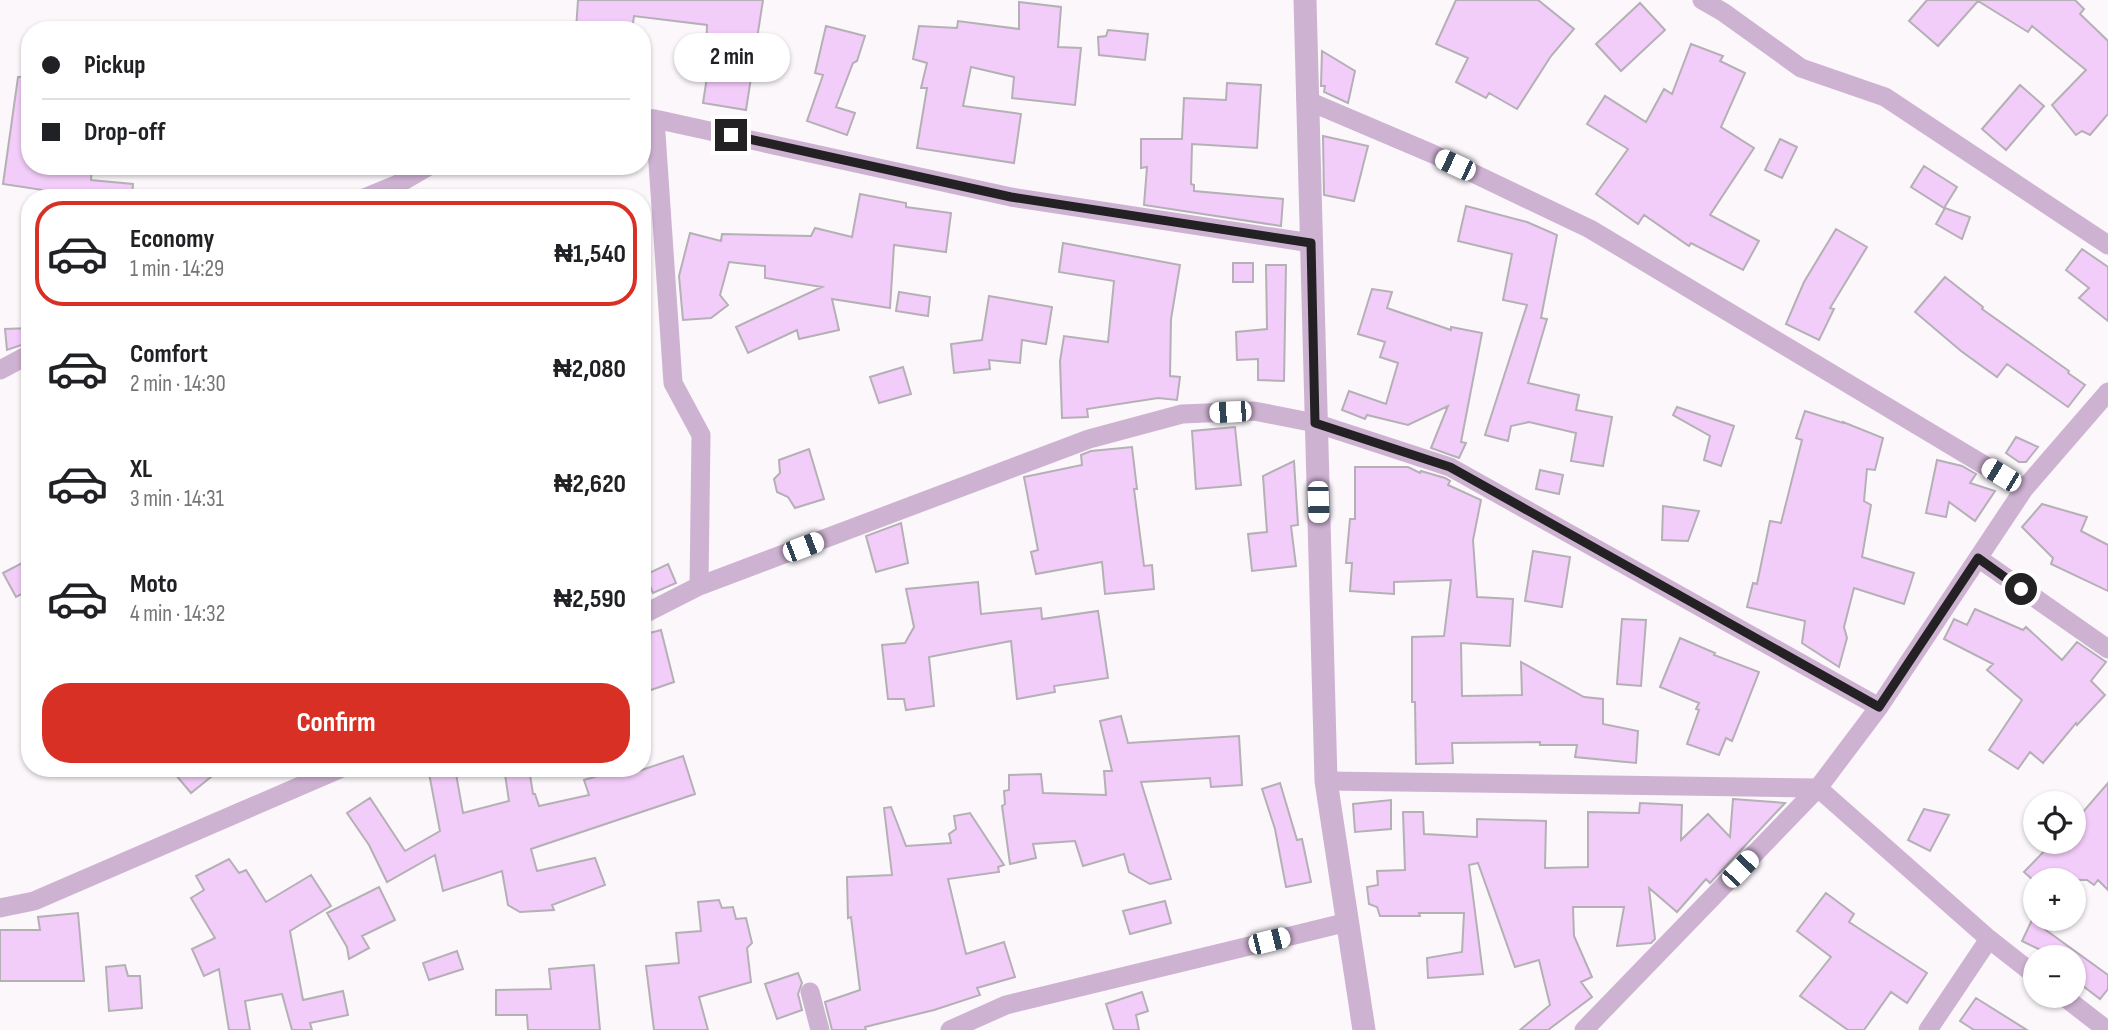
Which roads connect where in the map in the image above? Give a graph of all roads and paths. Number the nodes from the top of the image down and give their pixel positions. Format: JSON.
{"nodes":[{"id":1,"x":1305,"y":0,"type":"edge"},
{"id":2,"x":1703,"y":0,"type":"edge"},
{"id":3,"x":1306,"y":100,"type":"junction"},
{"id":4,"x":651,"y":118,"type":"edge"},
{"id":5,"x":651,"y":140,"type":"edge"},
{"id":6,"x":418,"y":175,"type":"edge"},
{"id":7,"x":400,"y":189,"type":"edge"},
{"id":8,"x":1311,"y":243,"type":"junction"},
{"id":9,"x":2108,"y":245,"type":"edge"},
{"id":10,"x":21,"y":359,"type":"edge"},
{"id":11,"x":0,"y":370,"type":"edge"},
{"id":12,"x":2108,"y":392,"type":"edge"},
{"id":13,"x":1315,"y":423,"type":"junction"},
{"id":14,"x":2024,"y":489,"type":"junction"},
{"id":15,"x":1978,"y":558,"type":"junction"},
{"id":16,"x":699,"y":586,"type":"junction"},
{"id":17,"x":651,"y":610,"type":"edge"},
{"id":18,"x":2108,"y":649,"type":"edge"},
{"id":19,"x":1879,"y":707,"type":"junction"},
{"id":20,"x":321,"y":777,"type":"edge"},
{"id":21,"x":1326,"y":781,"type":"junction"},
{"id":22,"x":1818,"y":788,"type":"junction"},
{"id":23,"x":0,"y":908,"type":"edge"},
{"id":24,"x":1348,"y":922,"type":"junction"},
{"id":25,"x":1989,"y":939,"type":"junction"},
{"id":26,"x":2023,"y":966,"type":"edge"},
{"id":27,"x":810,"y":992,"type":"dead end"},
{"id":28,"x":2079,"y":1008,"type":"edge"},
{"id":29,"x":820,"y":1030,"type":"edge"},
{"id":30,"x":950,"y":1030,"type":"edge"},
{"id":31,"x":1364,"y":1030,"type":"edge"},
{"id":32,"x":1584,"y":1030,"type":"edge"},
{"id":33,"x":1928,"y":1030,"type":"edge"},
{"id":34,"x":2107,"y":1030,"type":"edge"}],
"edges":[{"from":1,"to":3,"type":"street"},
{"from":2,"to":9,"type":"street"},
{"from":3,"to":8,"type":"street"},
{"from":3,"to":14,"type":"street"},
{"from":4,"to":8,"type":"street"},
{"from":5,"to":16,"type":"street"},
{"from":6,"to":7,"type":"street"},
{"from":8,"to":13,"type":"street"},
{"from":10,"to":11,"type":"street"},
{"from":12,"to":14,"type":"street"},
{"from":13,"to":16,"type":"street"},
{"from":13,"to":19,"type":"street"},
{"from":13,"to":21,"type":"street"},
{"from":14,"to":15,"type":"street"},
{"from":15,"to":18,"type":"street"},
{"from":15,"to":19,"type":"street"},
{"from":16,"to":17,"type":"street"},
{"from":19,"to":22,"type":"street"},
{"from":20,"to":23,"type":"street"},
{"from":21,"to":22,"type":"street"},
{"from":21,"to":24,"type":"street"},
{"from":22,"to":25,"type":"street"},
{"from":22,"to":32,"type":"street"},
{"from":24,"to":30,"type":"street"},
{"from":24,"to":31,"type":"street"},
{"from":25,"to":26,"type":"street"},
{"from":25,"to":33,"type":"street"},
{"from":27,"to":29,"type":"street"},
{"from":28,"to":34,"type":"street"}]}
